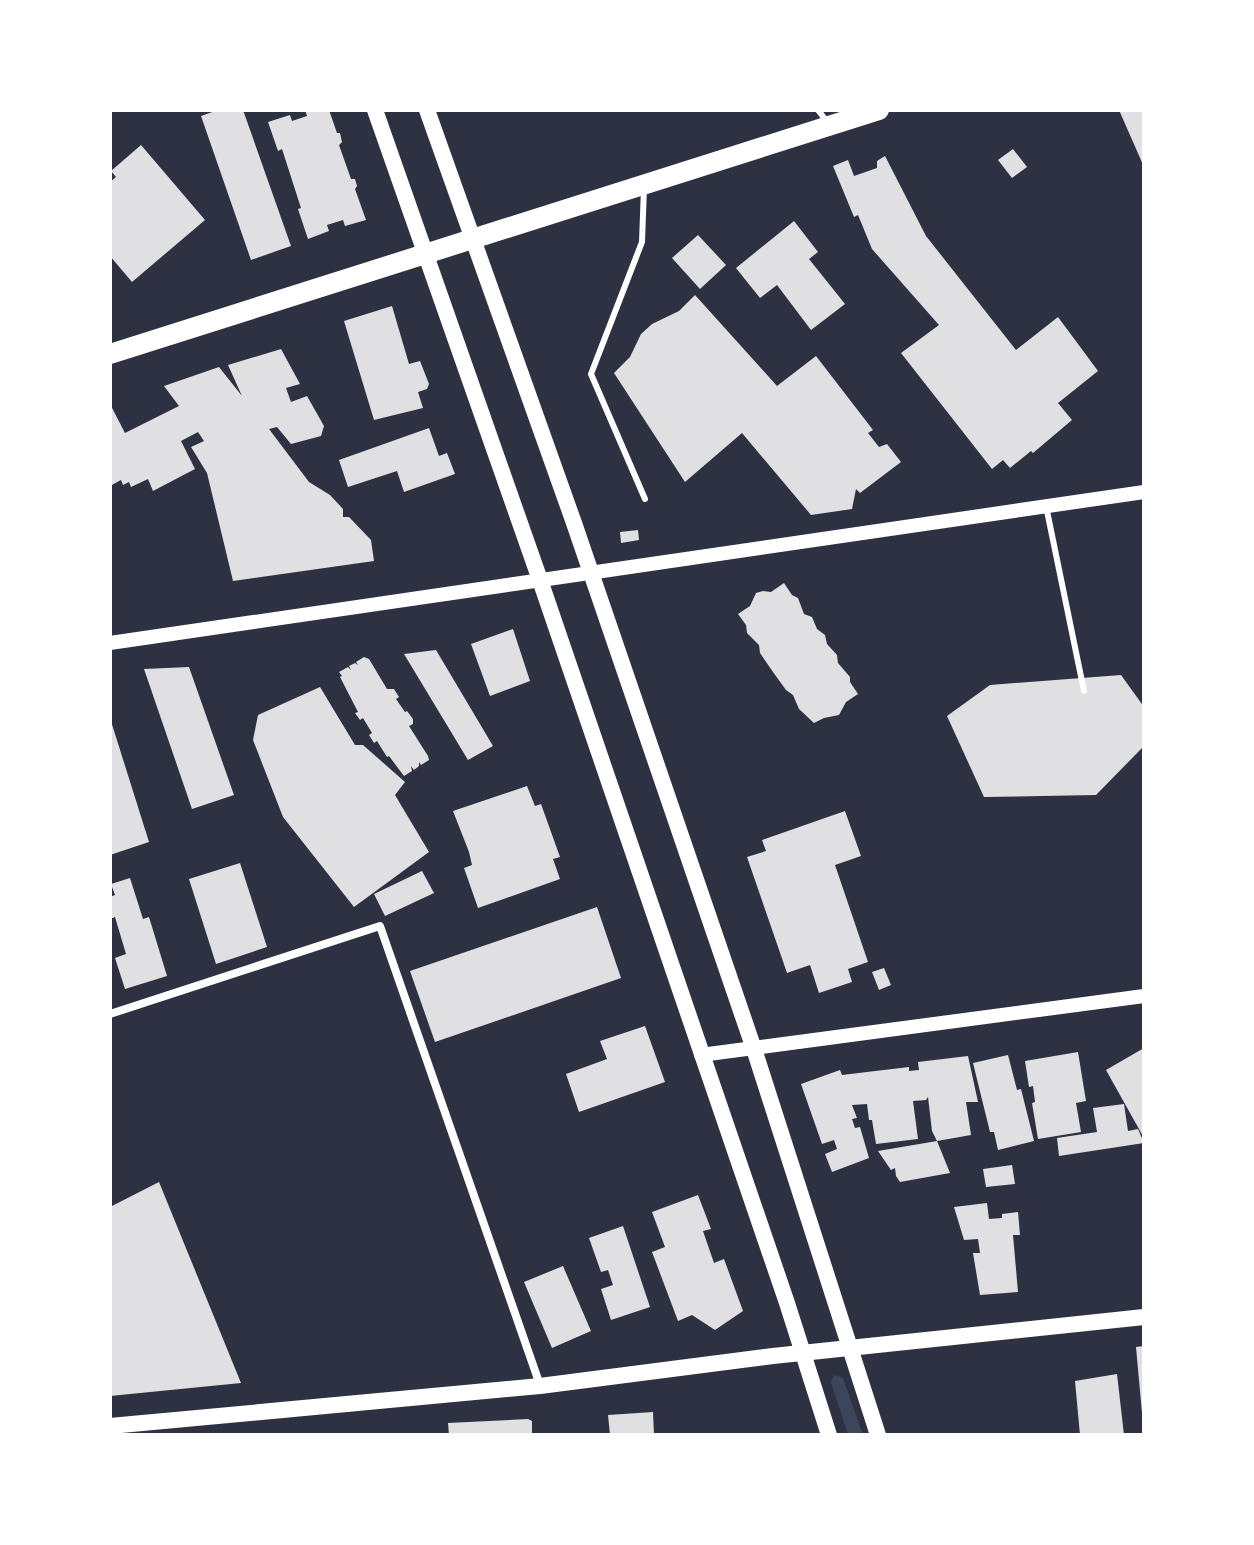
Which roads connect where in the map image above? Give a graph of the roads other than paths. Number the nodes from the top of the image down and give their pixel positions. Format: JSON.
{"nodes":[{"id":1,"x":375,"y":110,"type":"edge"},
{"id":2,"x":427,"y":110,"type":"edge"},
{"id":3,"x":879,"y":110,"type":"edge"},
{"id":4,"x":824,"y":118,"type":"edge"},
{"id":5,"x":644,"y":184,"type":"junction"},
{"id":6,"x":473,"y":237,"type":"junction"},
{"id":7,"x":425,"y":252,"type":"junction"},
{"id":8,"x":115,"y":350,"type":"edge"},
{"id":9,"x":1144,"y":492,"type":"edge"},
{"id":10,"x":645,"y":499,"type":"dead end"},
{"id":11,"x":1046,"y":506,"type":"junction"},
{"id":12,"x":590,"y":573,"type":"junction"},
{"id":13,"x":540,"y":580,"type":"junction"},
{"id":14,"x":110,"y":643,"type":"edge"},
{"id":15,"x":1084,"y":691,"type":"dead end"},
{"id":16,"x":1144,"y":996,"type":"edge"},
{"id":17,"x":110,"y":1014,"type":"edge"},
{"id":18,"x":754,"y":1049,"type":"junction"},
{"id":19,"x":701,"y":1055,"type":"junction"},
{"id":20,"x":1144,"y":1317,"type":"edge"},
{"id":21,"x":850,"y":1348,"type":"junction"},
{"id":22,"x":803,"y":1353,"type":"junction"},
{"id":23,"x":540,"y":1386,"type":"junction"},
{"id":24,"x":110,"y":1426,"type":"edge"},
{"id":25,"x":829,"y":1435,"type":"edge"},
{"id":26,"x":878,"y":1435,"type":"edge"}],
"edges":[{"from":1,"to":7,"type":"main road"},
{"from":2,"to":6,"type":"main road"},
{"from":3,"to":4,"type":"main road"},
{"from":4,"to":5,"type":"main road"},
{"from":5,"to":6,"type":"main road"},
{"from":5,"to":10,"type":"lane"},
{"from":6,"to":7,"type":"main road"},
{"from":6,"to":12,"type":"main road"},
{"from":7,"to":8,"type":"main road"},
{"from":7,"to":13,"type":"main road"},
{"from":9,"to":11,"type":"street"},
{"from":11,"to":12,"type":"street"},
{"from":11,"to":15,"type":"lane"},
{"from":12,"to":13,"type":"street"},
{"from":12,"to":18,"type":"main road"},
{"from":13,"to":14,"type":"street"},
{"from":13,"to":19,"type":"main road"},
{"from":16,"to":18,"type":"street"},
{"from":17,"to":23,"type":"street"},
{"from":18,"to":19,"type":"street"},
{"from":18,"to":21,"type":"main road"},
{"from":19,"to":22,"type":"main road"},
{"from":20,"to":21,"type":"main road"},
{"from":21,"to":22,"type":"main road"},
{"from":21,"to":26,"type":"main road"},
{"from":22,"to":23,"type":"main road"},
{"from":22,"to":25,"type":"main road"},
{"from":23,"to":24,"type":"main road"}]}
